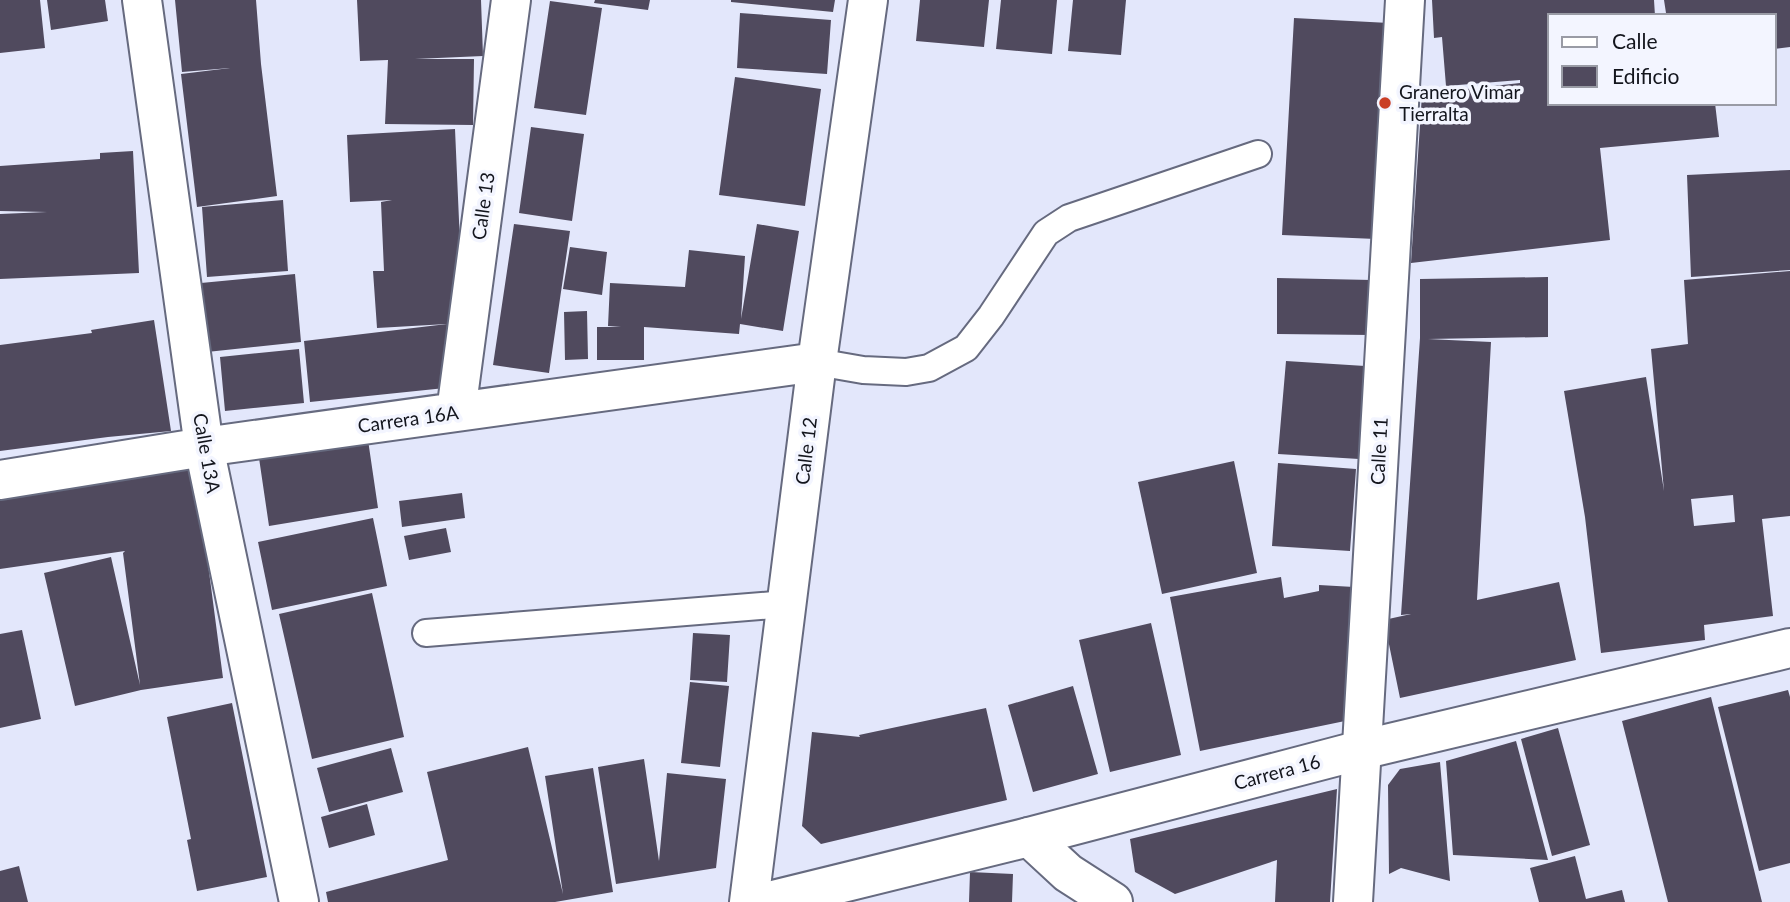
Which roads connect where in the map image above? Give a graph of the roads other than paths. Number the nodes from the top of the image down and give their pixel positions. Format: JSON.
{"nodes":[{"id":1,"x":142,"y":0,"type":"edge"},
{"id":2,"x":511,"y":0,"type":"edge"},
{"id":3,"x":868,"y":0,"type":"edge"},
{"id":4,"x":1405,"y":0,"type":"edge"},
{"id":5,"x":1258,"y":155,"type":"dead end"},
{"id":6,"x":817,"y":362,"type":"junction"},
{"id":7,"x":456,"y":412,"type":"junction"},
{"id":8,"x":204,"y":447,"type":"junction"},
{"id":9,"x":0,"y":480,"type":"edge"},
{"id":10,"x":786,"y":604,"type":"junction"},
{"id":11,"x":426,"y":633,"type":"dead end"},
{"id":12,"x":1790,"y":648,"type":"edge"},
{"id":13,"x":1361,"y":750,"type":"junction"},
{"id":14,"x":1029,"y":836,"type":"junction"},
{"id":15,"x":299,"y":902,"type":"edge"},
{"id":16,"x":749,"y":902,"type":"edge"},
{"id":17,"x":765,"y":902,"type":"edge"},
{"id":18,"x":1113,"y":902,"type":"edge"},
{"id":19,"x":1353,"y":902,"type":"edge"}],
"edges":[{"from":1,"to":8,"type":"street","name":"Calle 13A"},
{"from":2,"to":7,"type":"street","name":"Calle 13"},
{"from":3,"to":6,"type":"street","name":"Calle 12"},
{"from":4,"to":13,"type":"street","name":"Calle 11"},
{"from":5,"to":6,"type":"lane"},
{"from":6,"to":7,"type":"street","name":"Carrera 16A"},
{"from":6,"to":10,"type":"street","name":"Calle 12"},
{"from":7,"to":8,"type":"street","name":"Carrera 16A"},
{"from":8,"to":9,"type":"street","name":"Carrera 16A"},
{"from":8,"to":15,"type":"street","name":"Calle 13A"},
{"from":10,"to":11,"type":"lane"},
{"from":10,"to":16,"type":"street","name":"Calle 12"},
{"from":12,"to":13,"type":"street","name":"Carrera 16"},
{"from":13,"to":14,"type":"street","name":"Carrera 16"},
{"from":13,"to":19,"type":"street","name":"Calle 11"},
{"from":14,"to":17,"type":"street","name":"Carrera 16"},
{"from":14,"to":18,"type":"street"}]}
